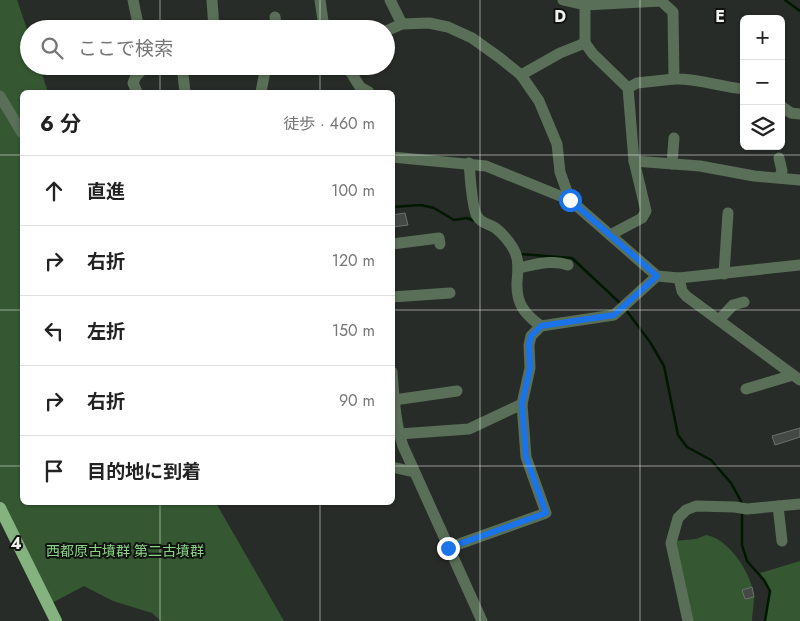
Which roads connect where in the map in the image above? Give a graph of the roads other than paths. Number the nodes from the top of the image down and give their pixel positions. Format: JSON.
{"nodes":[{"id":1,"x":133,"y":0,"type":"edge"},
{"id":2,"x":212,"y":0,"type":"edge"},
{"id":3,"x":320,"y":0,"type":"edge"},
{"id":4,"x":390,"y":0,"type":"edge"},
{"id":5,"x":563,"y":0,"type":"edge"},
{"id":6,"x":655,"y":1,"type":"edge"},
{"id":7,"x":586,"y":5,"type":"junction"},
{"id":8,"x":274,"y":17,"type":"dead end"},
{"id":9,"x":137,"y":20,"type":"edge"},
{"id":10,"x":213,"y":20,"type":"edge"},
{"id":11,"x":275,"y":20,"type":"edge"},
{"id":12,"x":323,"y":20,"type":"edge"},
{"id":13,"x":402,"y":24,"type":"junction"},
{"id":14,"x":395,"y":27,"type":"edge"},
{"id":15,"x":585,"y":43,"type":"junction"},
{"id":16,"x":137,"y":75,"type":"edge"},
{"id":17,"x":183,"y":75,"type":"edge"},
{"id":18,"x":264,"y":75,"type":"edge"},
{"id":19,"x":353,"y":75,"type":"edge"},
{"id":20,"x":521,"y":75,"type":"junction"},
{"id":21,"x":674,"y":79,"type":"junction"},
{"id":22,"x":628,"y":88,"type":"junction"},
{"id":23,"x":740,"y":89,"type":"edge"},
{"id":24,"x":136,"y":90,"type":"edge"},
{"id":25,"x":185,"y":90,"type":"edge"},
{"id":26,"x":261,"y":90,"type":"edge"},
{"id":27,"x":365,"y":90,"type":"edge"},
{"id":28,"x":0,"y":96,"type":"edge"},
{"id":29,"x":785,"y":109,"type":"edge"},
{"id":30,"x":800,"y":114,"type":"edge"},
{"id":31,"x":20,"y":130,"type":"edge"},
{"id":32,"x":674,"y":138,"type":"dead end"},
{"id":33,"x":395,"y":157,"type":"edge"},
{"id":34,"x":779,"y":158,"type":"dead end"},
{"id":35,"x":634,"y":161,"type":"junction"},
{"id":36,"x":469,"y":163,"type":"junction"},
{"id":37,"x":672,"y":164,"type":"junction"},
{"id":38,"x":780,"y":178,"type":"junction"},
{"id":39,"x":800,"y":180,"type":"edge"},
{"id":40,"x":570,"y":200,"type":"junction"},
{"id":41,"x":728,"y":213,"type":"dead end"},
{"id":42,"x":610,"y":235,"type":"junction"},
{"id":43,"x":395,"y":244,"type":"edge"},
{"id":44,"x":440,"y":244,"type":"dead end"},
{"id":45,"x":517,"y":259,"type":"junction"},
{"id":46,"x":568,"y":265,"type":"dead end"},
{"id":47,"x":800,"y":265,"type":"edge"},
{"id":48,"x":724,"y":274,"type":"junction"},
{"id":49,"x":657,"y":276,"type":"junction"},
{"id":50,"x":679,"y":278,"type":"junction"},
{"id":51,"x":450,"y":293,"type":"dead end"},
{"id":52,"x":395,"y":297,"type":"edge"},
{"id":53,"x":744,"y":302,"type":"dead end"},
{"id":54,"x":719,"y":320,"type":"junction"},
{"id":55,"x":541,"y":326,"type":"junction"},
{"id":56,"x":796,"y":377,"type":"edge"},
{"id":57,"x":746,"y":389,"type":"dead end"},
{"id":58,"x":457,"y":391,"type":"dead end"},
{"id":59,"x":395,"y":400,"type":"edge"},
{"id":60,"x":522,"y":404,"type":"junction"},
{"id":61,"x":395,"y":407,"type":"edge"},
{"id":62,"x":399,"y":434,"type":"junction"},
{"id":63,"x":395,"y":468,"type":"edge"},
{"id":64,"x":414,"y":472,"type":"junction"},
{"id":65,"x":800,"y":504,"type":"edge"},
{"id":66,"x":778,"y":506,"type":"junction"},
{"id":67,"x":0,"y":508,"type":"edge"},
{"id":68,"x":782,"y":540,"type":"dead end"},
{"id":69,"x":448,"y":548,"type":"junction"},
{"id":70,"x":56,"y":621,"type":"edge"},
{"id":71,"x":482,"y":621,"type":"edge"},
{"id":72,"x":688,"y":621,"type":"edge"}],
"edges":[{"from":1,"to":9,"type":"street"},
{"from":2,"to":10,"type":"street"},
{"from":3,"to":12,"type":"street"},
{"from":4,"to":13,"type":"street"},
{"from":5,"to":7,"type":"street"},
{"from":6,"to":7,"type":"street"},
{"from":6,"to":21,"type":"street"},
{"from":7,"to":15,"type":"street"},
{"from":8,"to":11,"type":"street"},
{"from":13,"to":14,"type":"street"},
{"from":13,"to":20,"type":"street"},
{"from":15,"to":20,"type":"street"},
{"from":15,"to":22,"type":"street"},
{"from":16,"to":24,"type":"street"},
{"from":17,"to":25,"type":"street"},
{"from":18,"to":26,"type":"street"},
{"from":19,"to":27,"type":"street"},
{"from":20,"to":40,"type":"street"},
{"from":21,"to":22,"type":"street"},
{"from":21,"to":23,"type":"street"},
{"from":22,"to":35,"type":"street"},
{"from":28,"to":31,"type":"street"},
{"from":29,"to":30,"type":"street"},
{"from":32,"to":37,"type":"street"},
{"from":33,"to":36,"type":"street"},
{"from":34,"to":38,"type":"street"},
{"from":35,"to":37,"type":"street"},
{"from":35,"to":42,"type":"street"},
{"from":36,"to":40,"type":"street"},
{"from":36,"to":45,"type":"street"},
{"from":37,"to":38,"type":"street"},
{"from":38,"to":39,"type":"street"},
{"from":40,"to":42,"type":"street"},
{"from":41,"to":48,"type":"street"},
{"from":42,"to":49,"type":"street"},
{"from":43,"to":44,"type":"street"},
{"from":45,"to":46,"type":"street"},
{"from":45,"to":55,"type":"street"},
{"from":47,"to":48,"type":"street"},
{"from":48,"to":50,"type":"street"},
{"from":49,"to":50,"type":"street"},
{"from":49,"to":55,"type":"street"},
{"from":50,"to":54,"type":"street"},
{"from":51,"to":52,"type":"street"},
{"from":53,"to":54,"type":"street"},
{"from":54,"to":56,"type":"street"},
{"from":55,"to":60,"type":"street"},
{"from":56,"to":57,"type":"street"},
{"from":58,"to":59,"type":"street"},
{"from":60,"to":62,"type":"street"},
{"from":60,"to":69,"type":"street"},
{"from":61,"to":62,"type":"street"},
{"from":62,"to":64,"type":"street"},
{"from":63,"to":64,"type":"street"},
{"from":64,"to":69,"type":"street"},
{"from":65,"to":66,"type":"street"},
{"from":66,"to":68,"type":"street"},
{"from":66,"to":72,"type":"street"},
{"from":67,"to":70,"type":"main road"},
{"from":69,"to":71,"type":"street"}]}
